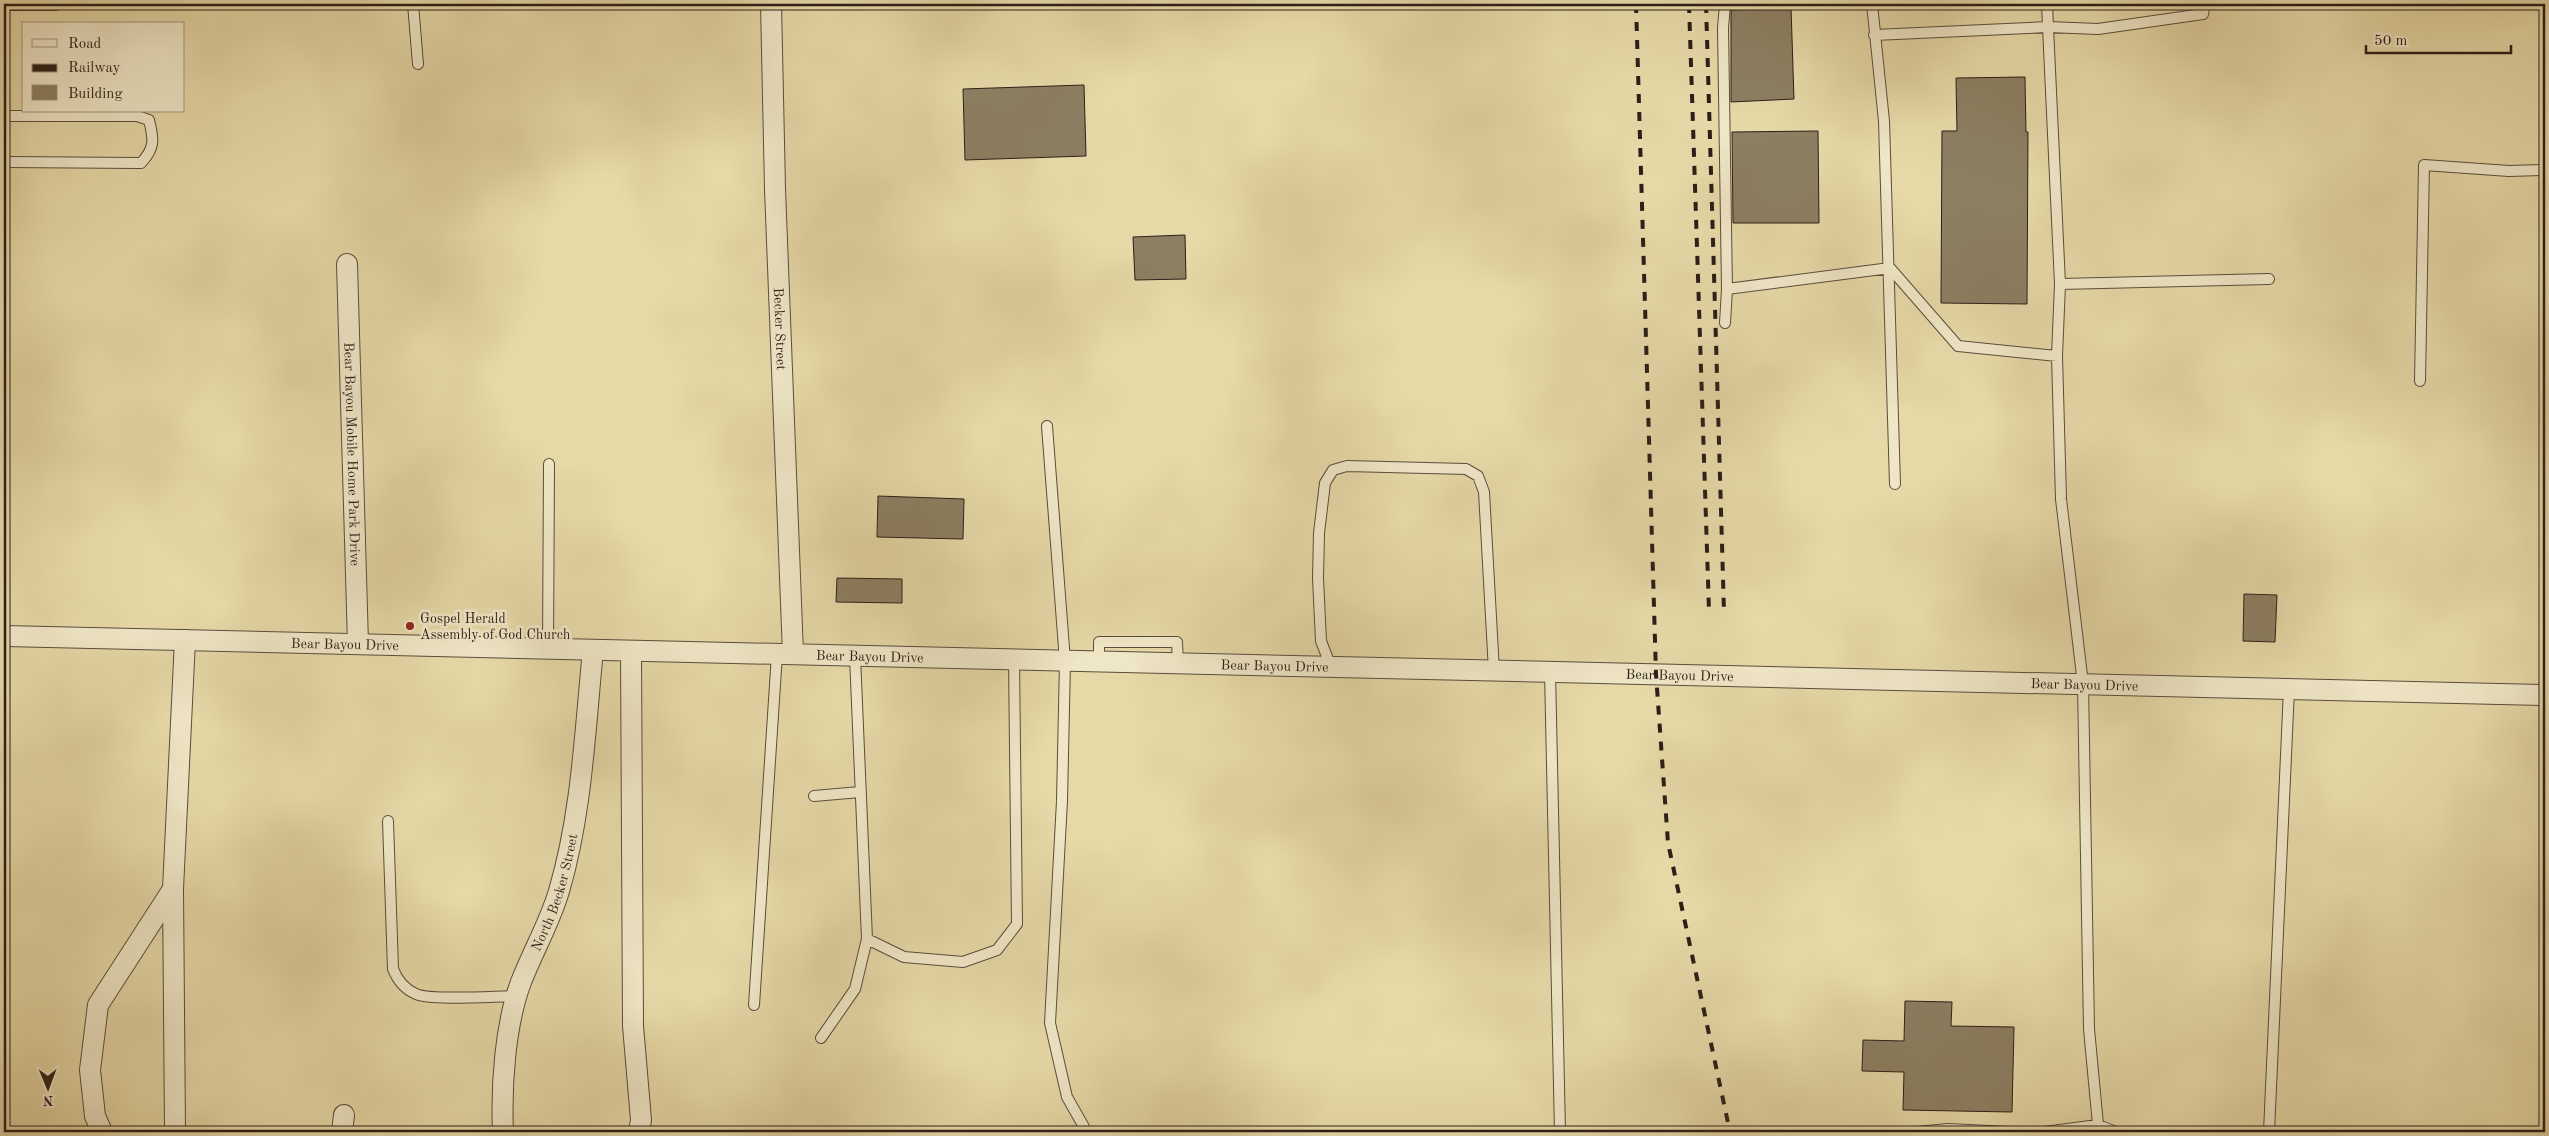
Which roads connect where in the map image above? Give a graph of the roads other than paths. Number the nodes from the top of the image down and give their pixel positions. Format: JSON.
{"nodes":[{"id":1,"x":413,"y":4,"type":"edge"},
{"id":2,"x":771,"y":4,"type":"edge"},
{"id":3,"x":1725,"y":4,"type":"edge"},
{"id":4,"x":1872,"y":4,"type":"edge"},
{"id":5,"x":2047,"y":4,"type":"edge"},
{"id":6,"x":2205,"y":4,"type":"edge"},
{"id":7,"x":4,"y":5,"type":"edge"},
{"id":8,"x":56,"y":5,"type":"edge"},
{"id":9,"x":2048,"y":27,"type":"junction"},
{"id":10,"x":1874,"y":35,"type":"junction"},
{"id":11,"x":418,"y":64,"type":"dead end"},
{"id":12,"x":4,"y":116,"type":"edge"},
{"id":13,"x":4,"y":162,"type":"edge"},
{"id":14,"x":2545,"y":170,"type":"edge"},
{"id":15,"x":347,"y":264,"type":"dead end"},
{"id":16,"x":1890,"y":268,"type":"junction"},
{"id":17,"x":2269,"y":279,"type":"dead end"},
{"id":18,"x":2060,"y":284,"type":"junction"},
{"id":19,"x":1727,"y":289,"type":"junction"},
{"id":20,"x":1725,"y":323,"type":"dead end"},
{"id":21,"x":2058,"y":356,"type":"junction"},
{"id":22,"x":2420,"y":381,"type":"dead end"},
{"id":23,"x":1047,"y":426,"type":"dead end"},
{"id":24,"x":549,"y":464,"type":"dead end"},
{"id":25,"x":1895,"y":484,"type":"dead end"},
{"id":26,"x":4,"y":636,"type":"edge"},
{"id":27,"x":185,"y":640,"type":"junction"},
{"id":28,"x":358,"y":644,"type":"junction"},
{"id":29,"x":548,"y":649,"type":"junction"},
{"id":30,"x":593,"y":650,"type":"junction"},
{"id":31,"x":631,"y":651,"type":"junction"},
{"id":32,"x":785,"y":654,"type":"junction"},
{"id":33,"x":855,"y":656,"type":"junction"},
{"id":34,"x":1014,"y":660,"type":"junction"},
{"id":35,"x":1065,"y":661,"type":"junction"},
{"id":36,"x":1331,"y":667,"type":"junction"},
{"id":37,"x":1494,"y":671,"type":"junction"},
{"id":38,"x":1550,"y":672,"type":"junction"},
{"id":39,"x":2082,"y":684,"type":"junction"},
{"id":40,"x":2289,"y":689,"type":"junction"},
{"id":41,"x":2545,"y":695,"type":"edge"},
{"id":42,"x":860,"y":792,"type":"junction"},
{"id":43,"x":814,"y":796,"type":"dead end"},
{"id":44,"x":388,"y":821,"type":"dead end"},
{"id":45,"x":173,"y":890,"type":"junction"},
{"id":46,"x":867,"y":939,"type":"junction"},
{"id":47,"x":517,"y":996,"type":"junction"},
{"id":48,"x":754,"y":1005,"type":"dead end"},
{"id":49,"x":820,"y":1038,"type":"dead end"},
{"id":50,"x":2097,"y":1129,"type":"edge"},
{"id":51,"x":102,"y":1132,"type":"edge"},
{"id":52,"x":175,"y":1132,"type":"edge"},
{"id":53,"x":503,"y":1132,"type":"edge"},
{"id":54,"x":640,"y":1132,"type":"edge"},
{"id":55,"x":1084,"y":1132,"type":"edge"},
{"id":56,"x":1560,"y":1132,"type":"edge"},
{"id":57,"x":1917,"y":1132,"type":"edge"},
{"id":58,"x":1985,"y":1132,"type":"edge"},
{"id":59,"x":2009,"y":1132,"type":"edge"},
{"id":60,"x":2044,"y":1132,"type":"edge"},
{"id":61,"x":2116,"y":1132,"type":"edge"},
{"id":62,"x":2269,"y":1132,"type":"edge"}],
"edges":[{"from":1,"to":11,"type":"lane"},
{"from":2,"to":32,"type":"street","name":"Becker Street"},
{"from":3,"to":19,"type":"lane"},
{"from":4,"to":10,"type":"lane"},
{"from":5,"to":9,"type":"lane"},
{"from":6,"to":9,"type":"lane"},
{"from":7,"to":8,"type":"lane"},
{"from":9,"to":10,"type":"lane"},
{"from":9,"to":18,"type":"lane"},
{"from":10,"to":16,"type":"lane"},
{"from":12,"to":13,"type":"lane"},
{"from":14,"to":22,"type":"lane"},
{"from":15,"to":28,"type":"street","name":"Bear Bayou Mobile Home Park Drive"},
{"from":16,"to":19,"type":"lane"},
{"from":16,"to":21,"type":"lane"},
{"from":16,"to":25,"type":"lane"},
{"from":17,"to":18,"type":"lane"},
{"from":18,"to":21,"type":"lane"},
{"from":19,"to":20,"type":"lane"},
{"from":21,"to":39,"type":"lane"},
{"from":23,"to":35,"type":"lane"},
{"from":24,"to":29,"type":"lane"},
{"from":26,"to":27,"type":"street","name":"Bear Bayou Drive"},
{"from":27,"to":28,"type":"street","name":"Bear Bayou Drive"},
{"from":27,"to":45,"type":"street"},
{"from":28,"to":29,"type":"street","name":"Bear Bayou Drive"},
{"from":29,"to":30,"type":"street","name":"Bear Bayou Drive"},
{"from":30,"to":31,"type":"street","name":"Bear Bayou Drive"},
{"from":30,"to":47,"type":"street","name":"North Becker Street"},
{"from":31,"to":32,"type":"street","name":"Bear Bayou Drive"},
{"from":31,"to":54,"type":"street"},
{"from":32,"to":33,"type":"street","name":"Bear Bayou Drive"},
{"from":32,"to":48,"type":"lane"},
{"from":33,"to":34,"type":"street","name":"Bear Bayou Drive"},
{"from":33,"to":42,"type":"lane"},
{"from":34,"to":35,"type":"street","name":"Bear Bayou Drive"},
{"from":34,"to":46,"type":"lane"},
{"from":35,"to":36,"type":"street","name":"Bear Bayou Drive"},
{"from":35,"to":55,"type":"lane"},
{"from":36,"to":37,"type":"street","name":"Bear Bayou Drive"},
{"from":36,"to":37,"type":"lane"},
{"from":37,"to":38,"type":"street","name":"Bear Bayou Drive"},
{"from":38,"to":39,"type":"street","name":"Bear Bayou Drive"},
{"from":38,"to":56,"type":"lane"},
{"from":39,"to":40,"type":"street","name":"Bear Bayou Drive"},
{"from":39,"to":50,"type":"lane"},
{"from":40,"to":41,"type":"street","name":"Bear Bayou Drive"},
{"from":40,"to":62,"type":"lane"},
{"from":42,"to":43,"type":"lane"},
{"from":42,"to":46,"type":"lane"},
{"from":44,"to":47,"type":"lane"},
{"from":45,"to":51,"type":"street"},
{"from":45,"to":52,"type":"street"},
{"from":46,"to":49,"type":"lane"},
{"from":47,"to":53,"type":"street","name":"North Becker Street"},
{"from":50,"to":60,"type":"lane"},
{"from":50,"to":61,"type":"lane"},
{"from":57,"to":58,"type":"lane"},
{"from":58,"to":59,"type":"lane"}]}
